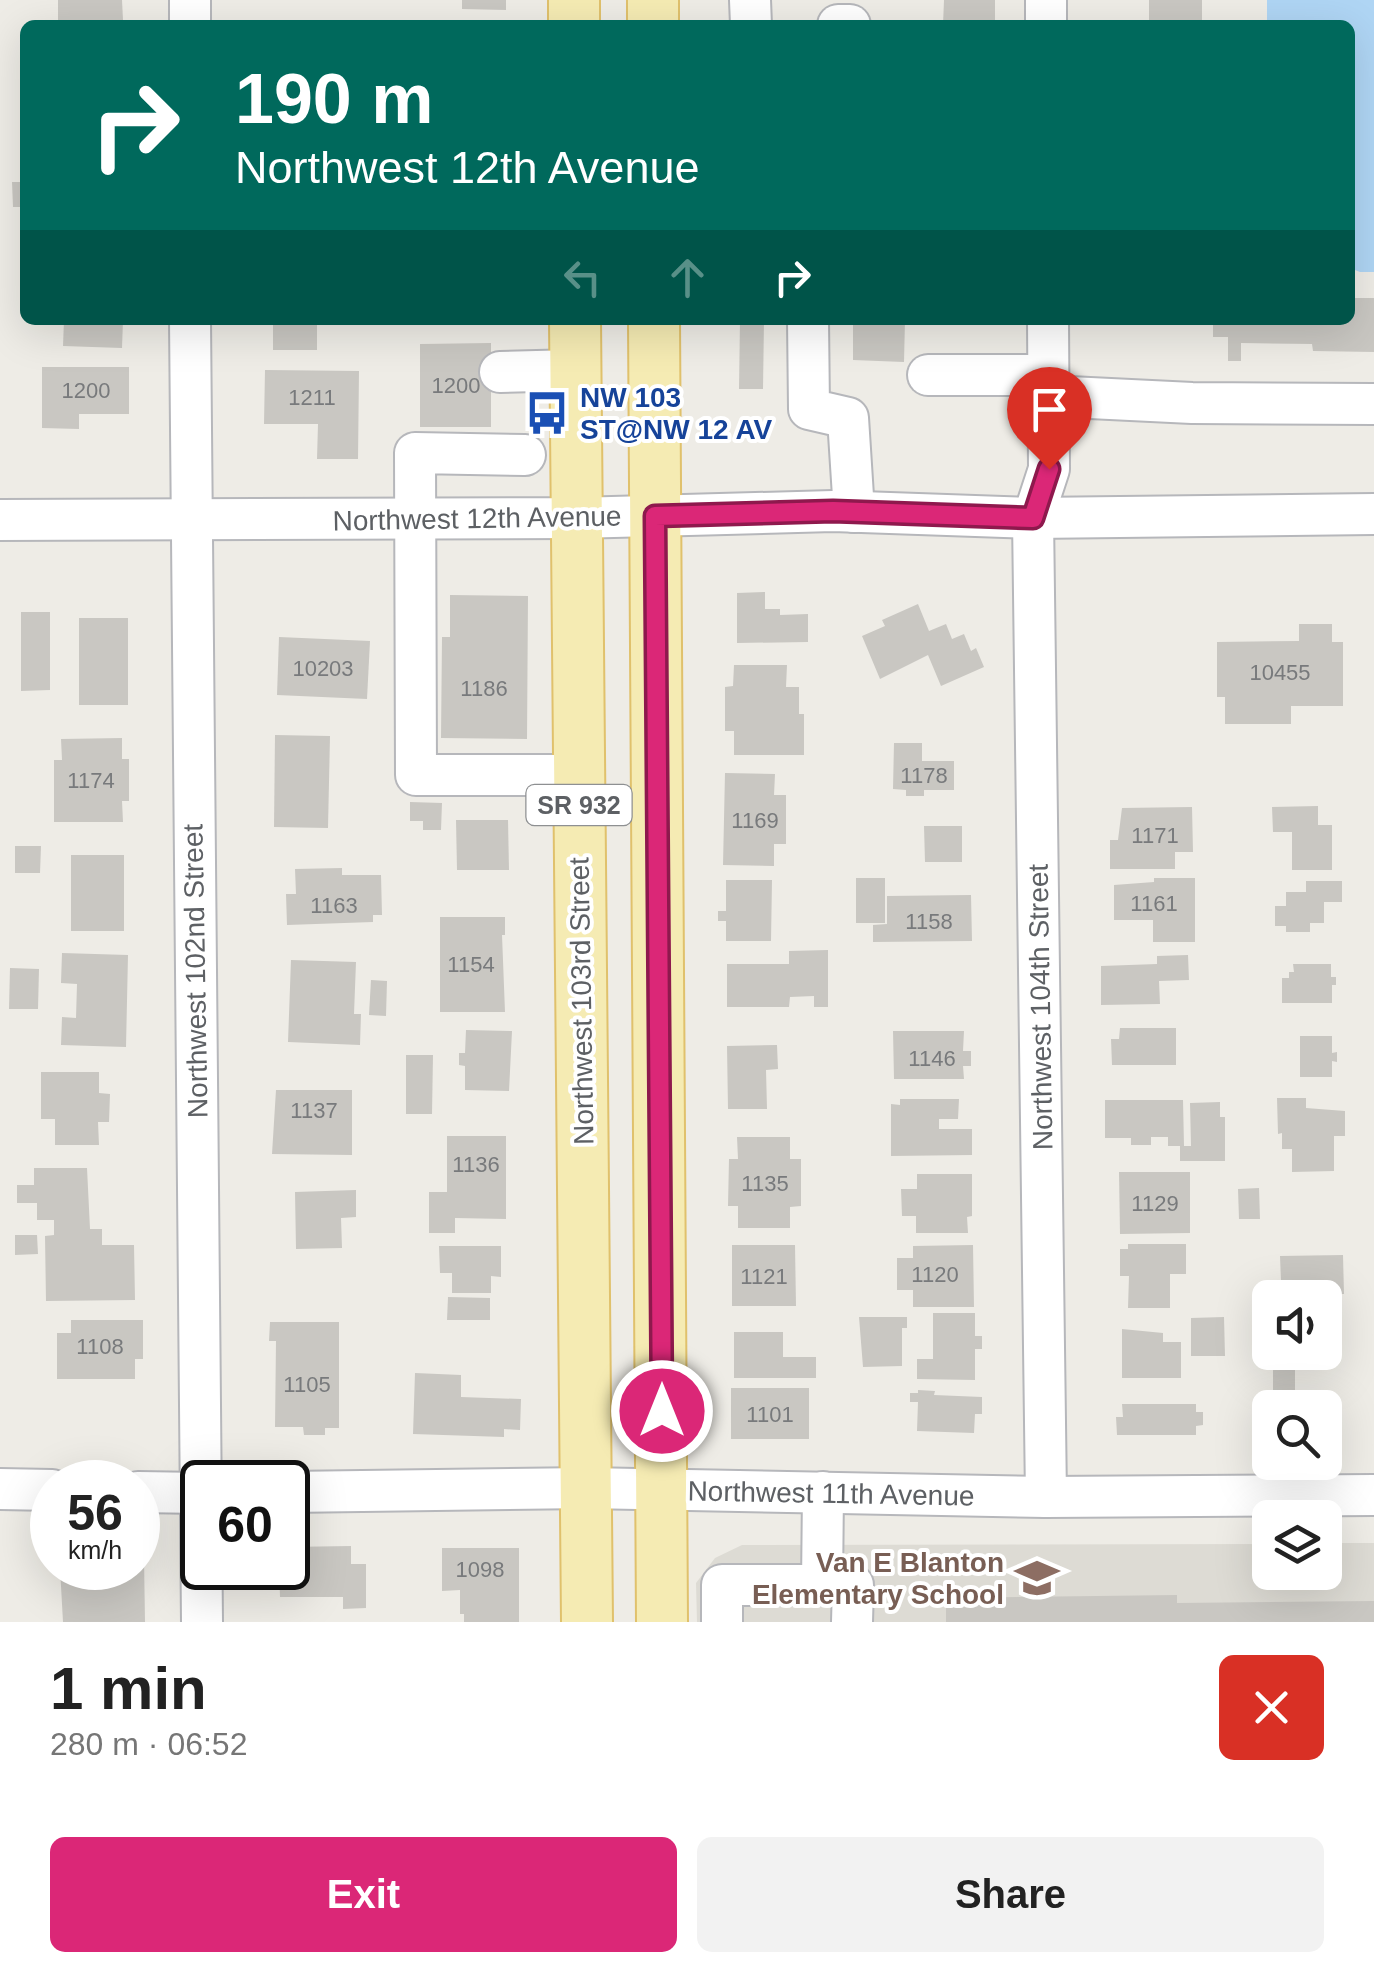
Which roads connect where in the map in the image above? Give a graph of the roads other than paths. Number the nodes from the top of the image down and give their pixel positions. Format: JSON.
{"nodes":[{"id":1,"x":190,"y":325,"type":"edge"},
{"id":2,"x":575,"y":325,"type":"edge"},
{"id":3,"x":654,"y":325,"type":"edge"},
{"id":4,"x":808,"y":325,"type":"edge"},
{"id":5,"x":1048,"y":325,"type":"edge"},
{"id":6,"x":575,"y":370,"type":"junction"},
{"id":7,"x":500,"y":372,"type":"dead end"},
{"id":8,"x":928,"y":375,"type":"dead end"},
{"id":9,"x":1049,"y":386,"type":"junction"},
{"id":10,"x":1374,"y":404,"type":"edge"},
{"id":11,"x":854,"y":512,"type":"junction"},
{"id":12,"x":1374,"y":514,"type":"edge"},
{"id":13,"x":655,"y":516,"type":"junction"},
{"id":14,"x":488,"y":518,"type":"junction"},
{"id":15,"x":576,"y":518,"type":"junction"},
{"id":16,"x":1033,"y":518,"type":"junction"},
{"id":17,"x":414,"y":519,"type":"junction"},
{"id":18,"x":0,"y":520,"type":"edge"},
{"id":19,"x":190,"y":520,"type":"junction"},
{"id":20,"x":578,"y":775,"type":"junction"},
{"id":21,"x":202,"y":1460,"type":"edge"},
{"id":22,"x":587,"y":1488,"type":"junction"},
{"id":23,"x":0,"y":1489,"type":"edge"},
{"id":24,"x":662,"y":1489,"type":"junction"},
{"id":25,"x":30,"y":1490,"type":"edge"},
{"id":26,"x":310,"y":1492,"type":"edge"},
{"id":27,"x":823,"y":1492,"type":"junction"},
{"id":28,"x":1374,"y":1495,"type":"edge"},
{"id":29,"x":1046,"y":1497,"type":"junction"},
{"id":30,"x":822,"y":1585,"type":"junction"},
{"id":31,"x":202,"y":1590,"type":"edge"},
{"id":32,"x":202,"y":1622,"type":"edge"},
{"id":33,"x":587,"y":1622,"type":"edge"},
{"id":34,"x":662,"y":1622,"type":"edge"},
{"id":35,"x":722,"y":1622,"type":"edge"},
{"id":36,"x":852,"y":1622,"type":"edge"}],
"edges":[{"from":1,"to":19,"type":"street","name":"Northwest 102nd Street"},
{"from":2,"to":6,"type":"main road","name":"Northwest 103rd Street","number":"SR 932"},
{"from":3,"to":13,"type":"main road","number":"SR 932"},
{"from":4,"to":11,"type":"street"},
{"from":5,"to":9,"type":"street","name":"Northwest 104th Street"},
{"from":6,"to":7,"type":"street"},
{"from":6,"to":15,"type":"main road","name":"Northwest 103rd Street","number":"SR 932"},
{"from":8,"to":9,"type":"street"},
{"from":9,"to":10,"type":"street"},
{"from":9,"to":16,"type":"street","name":"Northwest 104th Street"},
{"from":11,"to":13,"type":"street","name":"Northwest 12th Avenue"},
{"from":11,"to":16,"type":"street","name":"Northwest 12th Avenue"},
{"from":12,"to":16,"type":"street","name":"Northwest 12th Avenue"},
{"from":13,"to":15,"type":"street","name":"Northwest 12th Avenue"},
{"from":13,"to":24,"type":"main road","number":"SR 932"},
{"from":14,"to":15,"type":"street","name":"Northwest 12th Avenue"},
{"from":14,"to":17,"type":"street","name":"Northwest 12th Avenue"},
{"from":14,"to":17,"type":"street"},
{"from":15,"to":20,"type":"main road","name":"Northwest 103rd Street","number":"SR 932"},
{"from":16,"to":29,"type":"street","name":"Northwest 104th Street"},
{"from":17,"to":19,"type":"street","name":"Northwest 12th Avenue"},
{"from":17,"to":20,"type":"street"},
{"from":18,"to":19,"type":"street","name":"Northwest 12th Avenue"},
{"from":19,"to":21,"type":"street","name":"Northwest 102nd Street"},
{"from":20,"to":22,"type":"main road","name":"Northwest 103rd Street","number":"SR 932"},
{"from":22,"to":24,"type":"street","name":"Northwest 11th Avenue"},
{"from":22,"to":26,"type":"street","name":"Northwest 11th Avenue"},
{"from":22,"to":33,"type":"main road","name":"Northwest 103rd Street","number":"SR 932"},
{"from":23,"to":25,"type":"street"},
{"from":24,"to":27,"type":"street","name":"Northwest 11th Avenue"},
{"from":24,"to":34,"type":"main road","number":"SR 932"},
{"from":27,"to":29,"type":"street","name":"Northwest 11th Avenue"},
{"from":27,"to":30,"type":"street"},
{"from":28,"to":29,"type":"street","name":"Northwest 11th Avenue"},
{"from":30,"to":35,"type":"street"},
{"from":30,"to":36,"type":"street"},
{"from":31,"to":32,"type":"street","name":"Northwest 102nd Street"}]}
